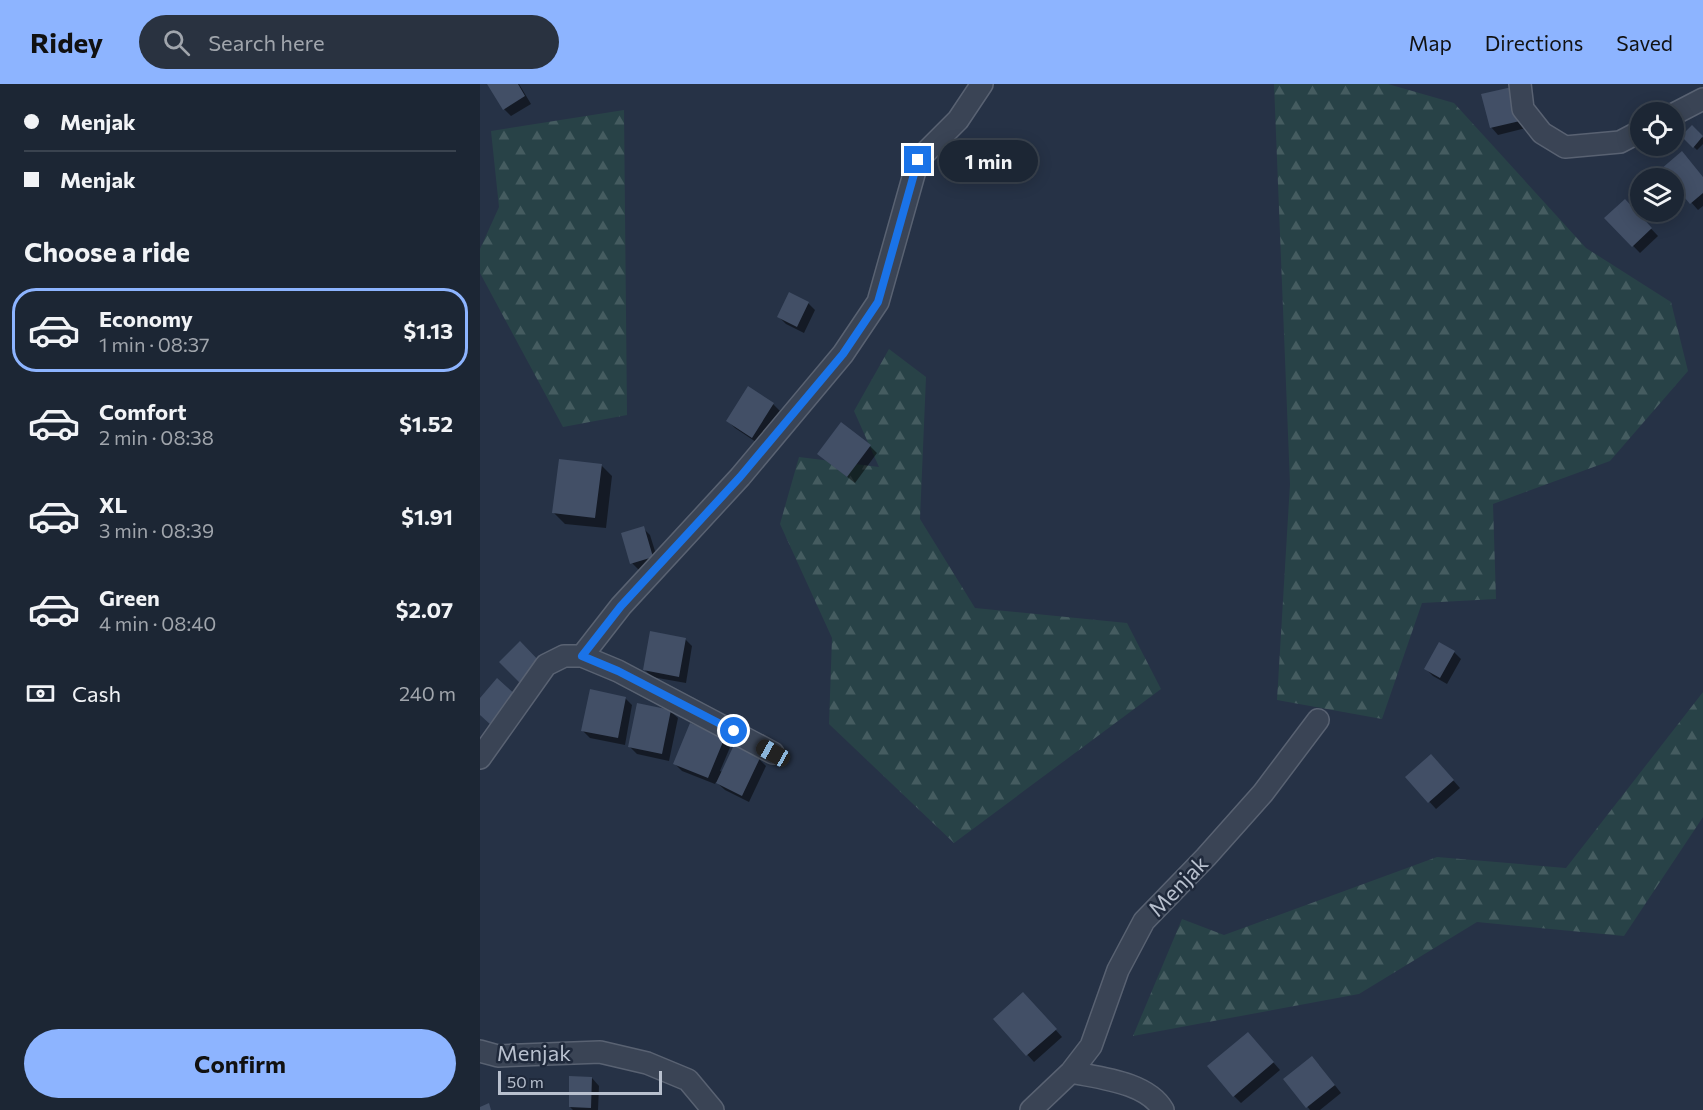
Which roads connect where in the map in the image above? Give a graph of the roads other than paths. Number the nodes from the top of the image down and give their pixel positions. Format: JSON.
{"nodes":[{"id":1,"x":982,"y":84,"type":"edge"},
{"id":2,"x":1520,"y":84,"type":"edge"},
{"id":3,"x":1703,"y":99,"type":"edge"},
{"id":4,"x":1684,"y":109,"type":"edge"},
{"id":5,"x":1630,"y":137,"type":"edge"},
{"id":6,"x":582,"y":656,"type":"junction"},
{"id":7,"x":1318,"y":720,"type":"dead end"},
{"id":8,"x":773,"y":753,"type":"dead end"},
{"id":9,"x":480,"y":758,"type":"edge"},
{"id":10,"x":480,"y":1051,"type":"edge"},
{"id":11,"x":1071,"y":1071,"type":"junction"},
{"id":12,"x":713,"y":1110,"type":"edge"},
{"id":13,"x":1031,"y":1110,"type":"edge"},
{"id":14,"x":1162,"y":1110,"type":"edge"}],
"edges":[{"from":1,"to":6,"type":"street"},
{"from":2,"to":5,"type":"street"},
{"from":3,"to":4,"type":"street"},
{"from":6,"to":8,"type":"street"},
{"from":6,"to":9,"type":"street"},
{"from":7,"to":11,"type":"street","name":"Menjak"},
{"from":10,"to":12,"type":"street","name":"Menjak"},
{"from":11,"to":13,"type":"street","name":"Menjak"},
{"from":11,"to":14,"type":"street"}]}
